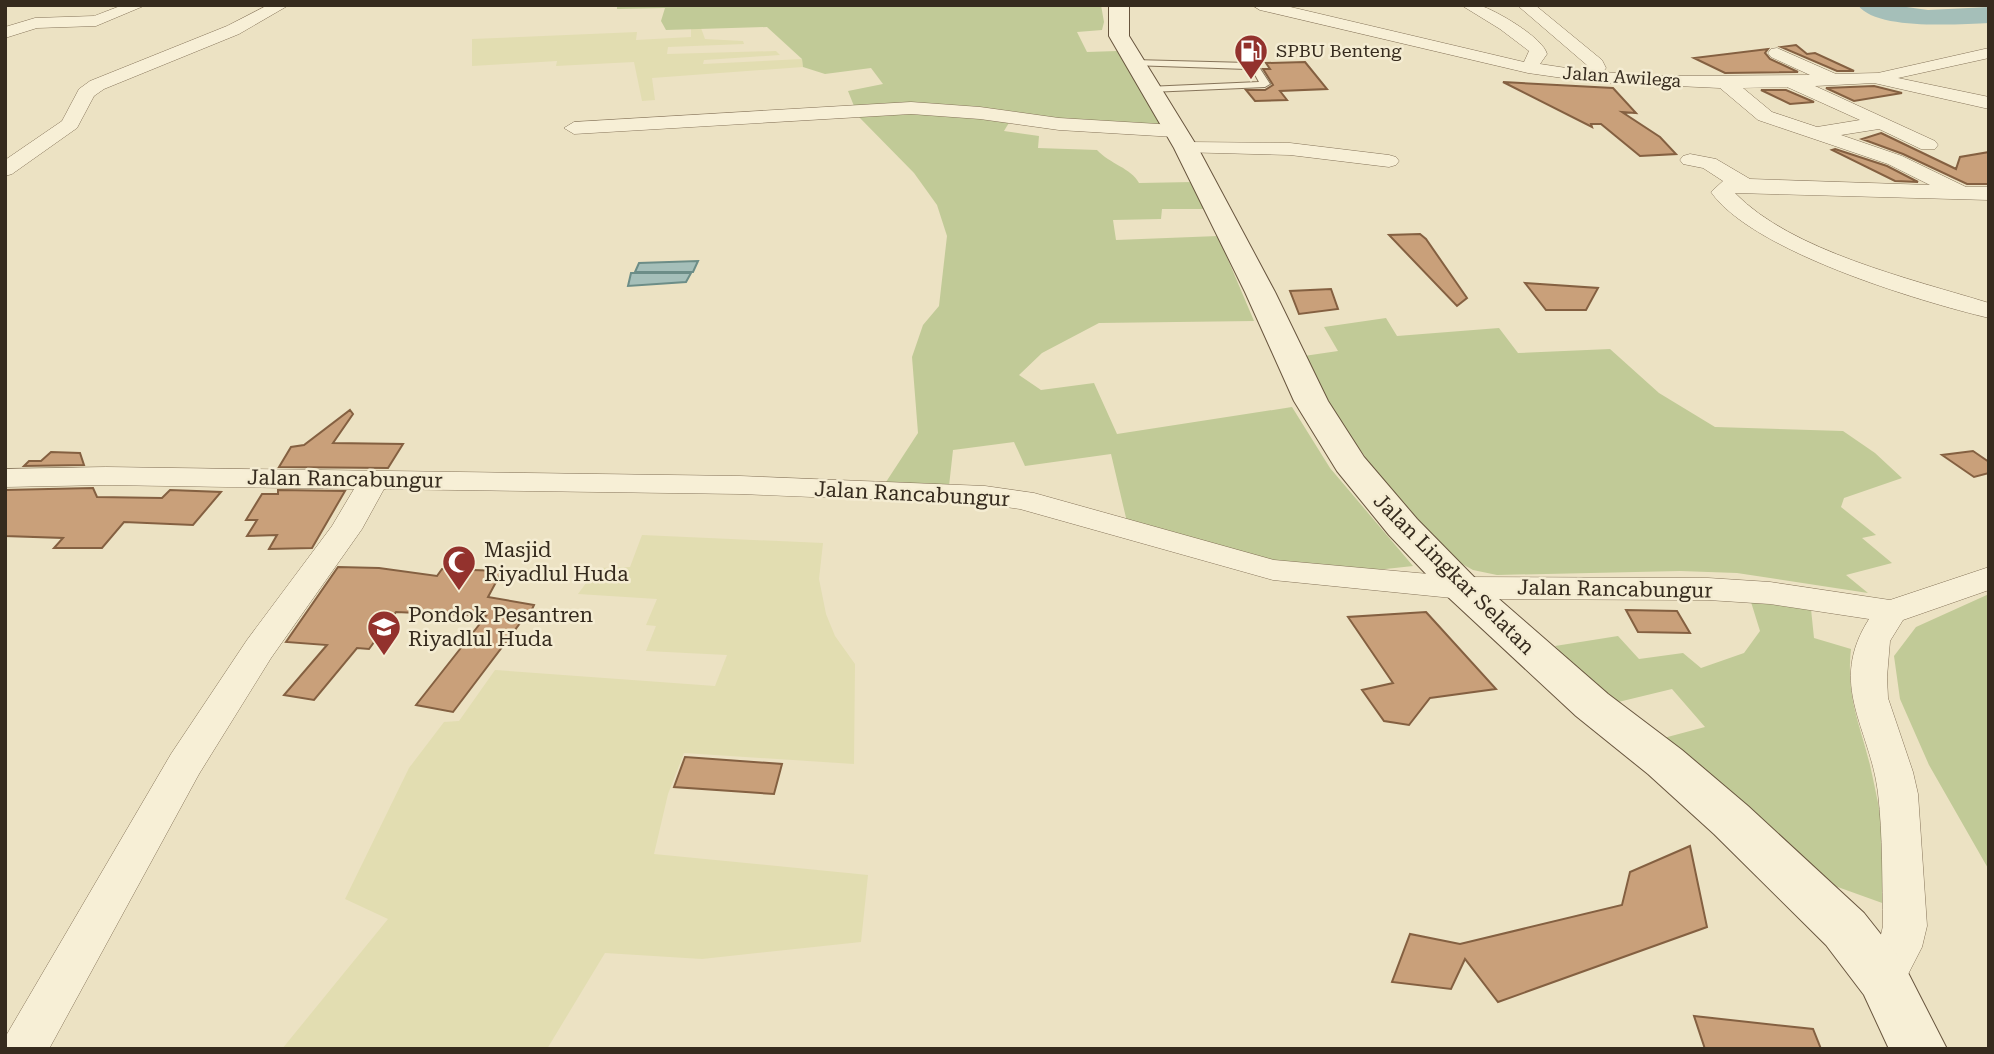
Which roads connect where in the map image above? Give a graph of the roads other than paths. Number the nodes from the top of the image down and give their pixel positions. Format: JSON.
{"nodes":[{"id":1,"x":138,"y":5,"type":"edge"},
{"id":2,"x":281,"y":5,"type":"edge"},
{"id":3,"x":1119,"y":5,"type":"edge"},
{"id":4,"x":1260,"y":5,"type":"edge"},
{"id":5,"x":1468,"y":5,"type":"edge"},
{"id":6,"x":1525,"y":5,"type":"edge"},
{"id":7,"x":5,"y":33,"type":"edge"},
{"id":8,"x":1989,"y":52,"type":"edge"},
{"id":9,"x":1777,"y":53,"type":"dead end"},
{"id":10,"x":1528,"y":68,"type":"junction"},
{"id":11,"x":1142,"y":76,"type":"junction"},
{"id":12,"x":1591,"y":77,"type":"junction"},
{"id":13,"x":1874,"y":78,"type":"junction"},
{"id":14,"x":1832,"y":79,"type":"junction"},
{"id":15,"x":1791,"y":82,"type":"junction"},
{"id":16,"x":1725,"y":83,"type":"junction"},
{"id":17,"x":1989,"y":103,"type":"edge"},
{"id":18,"x":1882,"y":123,"type":"junction"},
{"id":19,"x":574,"y":128,"type":"dead end"},
{"id":20,"x":1816,"y":133,"type":"junction"},
{"id":21,"x":1180,"y":139,"type":"junction"},
{"id":22,"x":1928,"y":145,"type":"dead end"},
{"id":23,"x":1690,"y":160,"type":"dead end"},
{"id":24,"x":1389,"y":161,"type":"dead end"},
{"id":25,"x":5,"y":170,"type":"edge"},
{"id":26,"x":1745,"y":185,"type":"junction"},
{"id":27,"x":1962,"y":193,"type":"junction"},
{"id":28,"x":1989,"y":194,"type":"edge"},
{"id":29,"x":1989,"y":311,"type":"edge"},
{"id":30,"x":5,"y":478,"type":"edge"},
{"id":31,"x":373,"y":482,"type":"junction"},
{"id":32,"x":1989,"y":578,"type":"edge"},
{"id":33,"x":1462,"y":588,"type":"junction"},
{"id":34,"x":1891,"y":612,"type":"junction"},
{"id":35,"x":1883,"y":978,"type":"junction"},
{"id":36,"x":24,"y":1049,"type":"edge"},
{"id":37,"x":1918,"y":1049,"type":"edge"}],
"edges":[{"from":1,"to":7,"type":"street"},
{"from":2,"to":25,"type":"street"},
{"from":3,"to":11,"type":"street","name":"Jalan Lingkar Selatan"},
{"from":4,"to":10,"type":"street","name":"Jalan Awilega"},
{"from":5,"to":10,"type":"street"},
{"from":6,"to":12,"type":"street"},
{"from":8,"to":13,"type":"street"},
{"from":9,"to":14,"type":"street"},
{"from":10,"to":12,"type":"street","name":"Jalan Awilega"},
{"from":11,"to":11,"type":"lane"},
{"from":11,"to":21,"type":"street","name":"Jalan Lingkar Selatan"},
{"from":12,"to":16,"type":"street","name":"Jalan Awilega"},
{"from":13,"to":14,"type":"street","name":"Jalan Awilega"},
{"from":13,"to":17,"type":"street","name":"Jalan Awilega"},
{"from":14,"to":15,"type":"street","name":"Jalan Awilega"},
{"from":15,"to":16,"type":"street","name":"Jalan Awilega"},
{"from":15,"to":18,"type":"street"},
{"from":16,"to":20,"type":"street"},
{"from":18,"to":20,"type":"street"},
{"from":18,"to":22,"type":"street"},
{"from":19,"to":21,"type":"street"},
{"from":20,"to":27,"type":"street"},
{"from":21,"to":24,"type":"street"},
{"from":21,"to":33,"type":"street","name":"Jalan Lingkar Selatan"},
{"from":23,"to":26,"type":"street"},
{"from":26,"to":27,"type":"street"},
{"from":26,"to":29,"type":"street"},
{"from":27,"to":28,"type":"street"},
{"from":30,"to":31,"type":"street","name":"Jalan Rancabungur"},
{"from":31,"to":33,"type":"street","name":"Jalan Rancabungur"},
{"from":31,"to":36,"type":"street"},
{"from":32,"to":34,"type":"street"},
{"from":33,"to":34,"type":"street","name":"Jalan Rancabungur"},
{"from":33,"to":35,"type":"street","name":"Jalan Lingkar Selatan"},
{"from":34,"to":35,"type":"street"},
{"from":35,"to":37,"type":"street","name":"Jalan Lingkar Selatan"}]}
